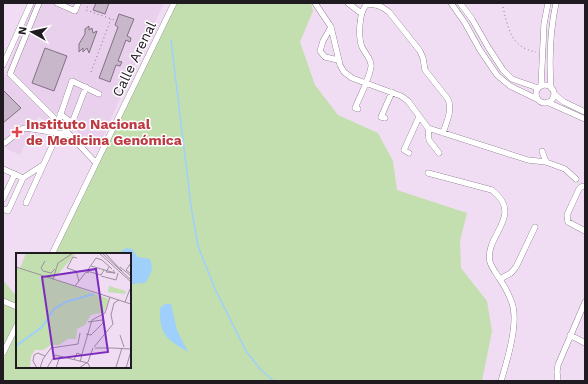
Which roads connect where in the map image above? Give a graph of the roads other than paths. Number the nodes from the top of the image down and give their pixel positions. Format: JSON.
{"nodes":[{"id":1,"x":31,"y":3,"type":"edge"},
{"id":2,"x":39,"y":3,"type":"edge"},
{"id":3,"x":57,"y":3,"type":"edge"},
{"id":4,"x":78,"y":3,"type":"edge"},
{"id":5,"x":174,"y":3,"type":"edge"},
{"id":6,"x":315,"y":3,"type":"edge"},
{"id":7,"x":320,"y":3,"type":"edge"},
{"id":8,"x":348,"y":3,"type":"edge"},
{"id":9,"x":451,"y":3,"type":"edge"},
{"id":10,"x":460,"y":3,"type":"edge"},
{"id":11,"x":548,"y":3,"type":"edge"},
{"id":12,"x":556,"y":3,"type":"edge"},
{"id":13,"x":321,"y":11,"type":"junction"},
{"id":14,"x":361,"y":13,"type":"junction"},
{"id":15,"x":331,"y":27,"type":"junction"},
{"id":16,"x":338,"y":60,"type":"junction"},
{"id":17,"x":3,"y":65,"type":"edge"},
{"id":18,"x":365,"y":83,"type":"junction"},
{"id":19,"x":86,"y":87,"type":"junction"},
{"id":20,"x":539,"y":87,"type":"junction"},
{"id":21,"x":551,"y":88,"type":"junction"},
{"id":22,"x":392,"y":92,"type":"junction"},
{"id":23,"x":100,"y":94,"type":"dead end"},
{"id":24,"x":554,"y":94,"type":"junction"},
{"id":25,"x":537,"y":99,"type":"junction"},
{"id":26,"x":547,"y":102,"type":"junction"},
{"id":27,"x":358,"y":109,"type":"dead end"},
{"id":28,"x":585,"y":112,"type":"edge"},
{"id":29,"x":60,"y":114,"type":"junction"},
{"id":30,"x":419,"y":117,"type":"junction"},
{"id":31,"x":385,"y":118,"type":"dead end"},
{"id":32,"x":585,"y":119,"type":"edge"},
{"id":33,"x":58,"y":122,"type":"junction"},
{"id":34,"x":428,"y":128,"type":"junction"},
{"id":35,"x":58,"y":133,"type":"junction"},
{"id":36,"x":443,"y":133,"type":"junction"},
{"id":37,"x":70,"y":135,"type":"junction"},
{"id":38,"x":3,"y":143,"type":"edge"},
{"id":39,"x":542,"y":151,"type":"dead end"},
{"id":40,"x":409,"y":153,"type":"dead end"},
{"id":41,"x":439,"y":153,"type":"dead end"},
{"id":42,"x":546,"y":162,"type":"junction"},
{"id":43,"x":96,"y":163,"type":"junction"},
{"id":44,"x":43,"y":165,"type":"junction"},
{"id":45,"x":3,"y":169,"type":"edge"},
{"id":46,"x":428,"y":173,"type":"dead end"},
{"id":47,"x":15,"y":174,"type":"junction"},
{"id":48,"x":23,"y":178,"type":"junction"},
{"id":49,"x":576,"y":179,"type":"dead end"},
{"id":50,"x":585,"y":186,"type":"edge"},
{"id":51,"x":3,"y":199,"type":"edge"},
{"id":52,"x":26,"y":203,"type":"dead end"},
{"id":53,"x":3,"y":209,"type":"edge"},
{"id":54,"x":534,"y":227,"type":"dead end"},
{"id":55,"x":585,"y":231,"type":"edge"},
{"id":56,"x":52,"y":253,"type":"edge"},
{"id":57,"x":500,"y":279,"type":"junction"},
{"id":58,"x":4,"y":301,"type":"edge"},
{"id":59,"x":585,"y":302,"type":"edge"},
{"id":60,"x":16,"y":307,"type":"edge"},
{"id":61,"x":16,"y":327,"type":"edge"},
{"id":62,"x":570,"y":335,"type":"junction"},
{"id":63,"x":585,"y":343,"type":"edge"},
{"id":64,"x":3,"y":353,"type":"edge"},
{"id":65,"x":501,"y":381,"type":"edge"},
{"id":66,"x":558,"y":381,"type":"edge"}],
"edges":[{"from":1,"to":17,"type":"street"},
{"from":2,"to":33,"type":"street"},
{"from":3,"to":4,"type":"street"},
{"from":5,"to":43,"type":"street","name":"Calle Arenal"},
{"from":6,"to":13,"type":"street"},
{"from":7,"to":13,"type":"street"},
{"from":8,"to":14,"type":"street"},
{"from":9,"to":25,"type":"street"},
{"from":10,"to":20,"type":"street"},
{"from":11,"to":20,"type":"street"},
{"from":12,"to":21,"type":"street"},
{"from":13,"to":15,"type":"street"},
{"from":14,"to":18,"type":"street"},
{"from":14,"to":36,"type":"street"},
{"from":15,"to":16,"type":"street"},
{"from":15,"to":16,"type":"street"},
{"from":16,"to":18,"type":"street"},
{"from":18,"to":22,"type":"street"},
{"from":18,"to":27,"type":"street"},
{"from":19,"to":23,"type":"street"},
{"from":19,"to":29,"type":"street"},
{"from":19,"to":29,"type":"street"},
{"from":20,"to":21,"type":"street"},
{"from":20,"to":25,"type":"street"},
{"from":21,"to":24,"type":"street"},
{"from":22,"to":30,"type":"street"},
{"from":22,"to":31,"type":"street"},
{"from":24,"to":26,"type":"street"},
{"from":24,"to":28,"type":"street"},
{"from":25,"to":26,"type":"street"},
{"from":26,"to":32,"type":"street"},
{"from":29,"to":33,"type":"street"},
{"from":30,"to":34,"type":"street"},
{"from":30,"to":40,"type":"street"},
{"from":33,"to":37,"type":"street"},
{"from":34,"to":36,"type":"street"},
{"from":34,"to":41,"type":"street"},
{"from":35,"to":37,"type":"street"},
{"from":35,"to":38,"type":"street"},
{"from":35,"to":44,"type":"street"},
{"from":36,"to":42,"type":"street"},
{"from":37,"to":43,"type":"street"},
{"from":39,"to":42,"type":"street"},
{"from":42,"to":49,"type":"street"},
{"from":43,"to":56,"type":"street","name":"Calle Arenal"},
{"from":44,"to":48,"type":"street"},
{"from":44,"to":52,"type":"street"},
{"from":45,"to":47,"type":"street"},
{"from":46,"to":57,"type":"street"},
{"from":47,"to":48,"type":"street"},
{"from":47,"to":51,"type":"street"},
{"from":48,"to":53,"type":"street"},
{"from":50,"to":55,"type":"street"},
{"from":54,"to":57,"type":"street"},
{"from":57,"to":65,"type":"street"},
{"from":58,"to":60,"type":"street"},
{"from":59,"to":62,"type":"street"},
{"from":61,"to":64,"type":"street"},
{"from":62,"to":63,"type":"street"},
{"from":62,"to":66,"type":"street"}]}
